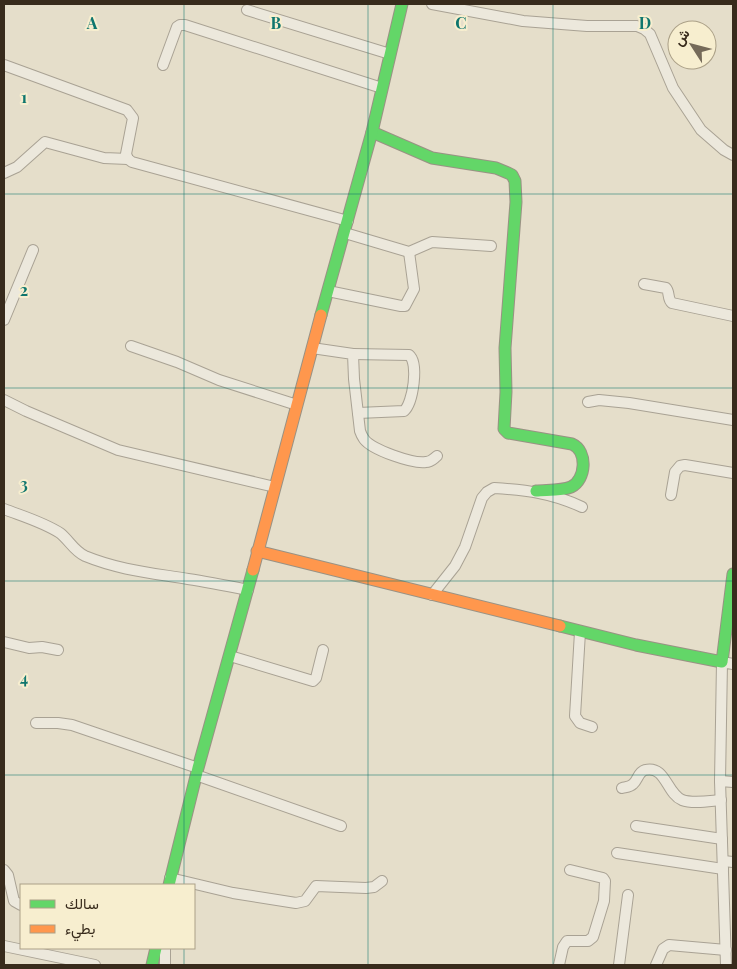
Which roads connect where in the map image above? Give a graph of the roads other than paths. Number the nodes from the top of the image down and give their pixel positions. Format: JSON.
{"nodes":[{"id":1,"x":402,"y":4,"type":"edge"},
{"id":2,"x":432,"y":4,"type":"edge"},
{"id":3,"x":247,"y":10,"type":"dead end"},
{"id":4,"x":390,"y":54,"type":"junction"},
{"id":5,"x":4,"y":65,"type":"edge"},
{"id":6,"x":163,"y":65,"type":"dead end"},
{"id":7,"x":382,"y":88,"type":"junction"},
{"id":8,"x":372,"y":132,"type":"junction"},
{"id":9,"x":733,"y":155,"type":"edge"},
{"id":10,"x":128,"y":159,"type":"junction"},
{"id":11,"x":4,"y":173,"type":"edge"},
{"id":12,"x":348,"y":221,"type":"junction"},
{"id":13,"x":345,"y":233,"type":"junction"},
{"id":14,"x":491,"y":246,"type":"dead end"},
{"id":15,"x":33,"y":250,"type":"dead end"},
{"id":16,"x":409,"y":252,"type":"junction"},
{"id":17,"x":644,"y":284,"type":"dead end"},
{"id":18,"x":328,"y":291,"type":"junction"},
{"id":19,"x":733,"y":316,"type":"edge"},
{"id":20,"x":4,"y":320,"type":"edge"},
{"id":21,"x":131,"y":346,"type":"dead end"},
{"id":22,"x":312,"y":348,"type":"junction"},
{"id":23,"x":353,"y":354,"type":"junction"},
{"id":24,"x":4,"y":400,"type":"edge"},
{"id":25,"x":588,"y":402,"type":"dead end"},
{"id":26,"x":297,"y":406,"type":"junction"},
{"id":27,"x":358,"y":413,"type":"junction"},
{"id":28,"x":733,"y":420,"type":"edge"},
{"id":29,"x":436,"y":456,"type":"dead end"},
{"id":30,"x":733,"y":473,"type":"edge"},
{"id":31,"x":275,"y":487,"type":"junction"},
{"id":32,"x":536,"y":491,"type":"junction"},
{"id":33,"x":670,"y":495,"type":"dead end"},
{"id":34,"x":582,"y":507,"type":"dead end"},
{"id":35,"x":4,"y":509,"type":"edge"},
{"id":36,"x":258,"y":551,"type":"junction"},
{"id":37,"x":733,"y":574,"type":"edge"},
{"id":38,"x":248,"y":590,"type":"junction"},
{"id":39,"x":432,"y":595,"type":"junction"},
{"id":40,"x":731,"y":615,"type":"edge"},
{"id":41,"x":580,"y":632,"type":"junction"},
{"id":42,"x":4,"y":642,"type":"edge"},
{"id":43,"x":58,"y":650,"type":"dead end"},
{"id":44,"x":323,"y":650,"type":"dead end"},
{"id":45,"x":230,"y":656,"type":"junction"},
{"id":46,"x":728,"y":663,"type":"edge"},
{"id":47,"x":36,"y":723,"type":"dead end"},
{"id":48,"x":592,"y":727,"type":"dead end"},
{"id":49,"x":197,"y":771,"type":"junction"},
{"id":50,"x":720,"y":781,"type":"junction"},
{"id":51,"x":733,"y":782,"type":"edge"},
{"id":52,"x":622,"y":788,"type":"dead end"},
{"id":53,"x":721,"y":800,"type":"junction"},
{"id":54,"x":341,"y":826,"type":"dead end"},
{"id":55,"x":636,"y":826,"type":"dead end"},
{"id":56,"x":722,"y":839,"type":"junction"},
{"id":57,"x":617,"y":853,"type":"dead end"},
{"id":58,"x":726,"y":864,"type":"edge"},
{"id":59,"x":4,"y":870,"type":"edge"},
{"id":60,"x":570,"y":870,"type":"dead end"},
{"id":61,"x":170,"y":882,"type":"edge"},
{"id":62,"x":382,"y":882,"type":"dead end"},
{"id":63,"x":195,"y":886,"type":"edge"},
{"id":64,"x":628,"y":895,"type":"dead end"},
{"id":65,"x":20,"y":904,"type":"edge"},
{"id":66,"x":4,"y":946,"type":"edge"},
{"id":67,"x":156,"y":949,"type":"edge"},
{"id":68,"x":164,"y":949,"type":"edge"},
{"id":69,"x":726,"y":950,"type":"junction"},
{"id":70,"x":96,"y":965,"type":"edge"},
{"id":71,"x":152,"y":965,"type":"edge"},
{"id":72,"x":164,"y":965,"type":"edge"},
{"id":73,"x":559,"y":965,"type":"edge"},
{"id":74,"x":619,"y":965,"type":"edge"},
{"id":75,"x":656,"y":965,"type":"edge"},
{"id":76,"x":726,"y":965,"type":"edge"}],
"edges":[{"from":1,"to":4,"type":"street"},
{"from":2,"to":9,"type":"street"},
{"from":3,"to":4,"type":"street"},
{"from":4,"to":7,"type":"street"},
{"from":5,"to":10,"type":"street"},
{"from":6,"to":7,"type":"street"},
{"from":7,"to":8,"type":"street"},
{"from":8,"to":12,"type":"street"},
{"from":8,"to":32,"type":"street"},
{"from":10,"to":11,"type":"street"},
{"from":10,"to":12,"type":"street"},
{"from":12,"to":13,"type":"street"},
{"from":13,"to":16,"type":"street"},
{"from":13,"to":18,"type":"street"},
{"from":14,"to":16,"type":"street"},
{"from":15,"to":20,"type":"street"},
{"from":16,"to":18,"type":"street"},
{"from":17,"to":19,"type":"street"},
{"from":18,"to":22,"type":"street"},
{"from":21,"to":26,"type":"street"},
{"from":22,"to":23,"type":"street"},
{"from":22,"to":26,"type":"street"},
{"from":23,"to":27,"type":"street"},
{"from":23,"to":27,"type":"street"},
{"from":24,"to":31,"type":"street"},
{"from":25,"to":28,"type":"street"},
{"from":26,"to":31,"type":"street"},
{"from":27,"to":29,"type":"street"},
{"from":30,"to":33,"type":"street"},
{"from":31,"to":36,"type":"street"},
{"from":32,"to":34,"type":"street"},
{"from":32,"to":39,"type":"street"},
{"from":35,"to":38,"type":"street"},
{"from":36,"to":38,"type":"street"},
{"from":36,"to":39,"type":"street"},
{"from":37,"to":40,"type":"street"},
{"from":38,"to":45,"type":"street"},
{"from":39,"to":41,"type":"street"},
{"from":40,"to":46,"type":"street"},
{"from":41,"to":46,"type":"street"},
{"from":41,"to":48,"type":"street"},
{"from":42,"to":43,"type":"street"},
{"from":44,"to":45,"type":"street"},
{"from":45,"to":49,"type":"street"},
{"from":46,"to":50,"type":"street"},
{"from":47,"to":49,"type":"street"},
{"from":49,"to":54,"type":"street"},
{"from":49,"to":61,"type":"street"},
{"from":50,"to":51,"type":"street"},
{"from":50,"to":53,"type":"street"},
{"from":52,"to":53,"type":"street"},
{"from":53,"to":56,"type":"street"},
{"from":55,"to":56,"type":"street"},
{"from":56,"to":58,"type":"street"},
{"from":57,"to":58,"type":"street"},
{"from":58,"to":69,"type":"street"},
{"from":59,"to":65,"type":"street"},
{"from":60,"to":73,"type":"street"},
{"from":62,"to":63,"type":"street"},
{"from":64,"to":74,"type":"street"},
{"from":66,"to":70,"type":"street"},
{"from":67,"to":71,"type":"street"},
{"from":68,"to":72,"type":"street"},
{"from":69,"to":75,"type":"street"},
{"from":69,"to":76,"type":"street"}]}
